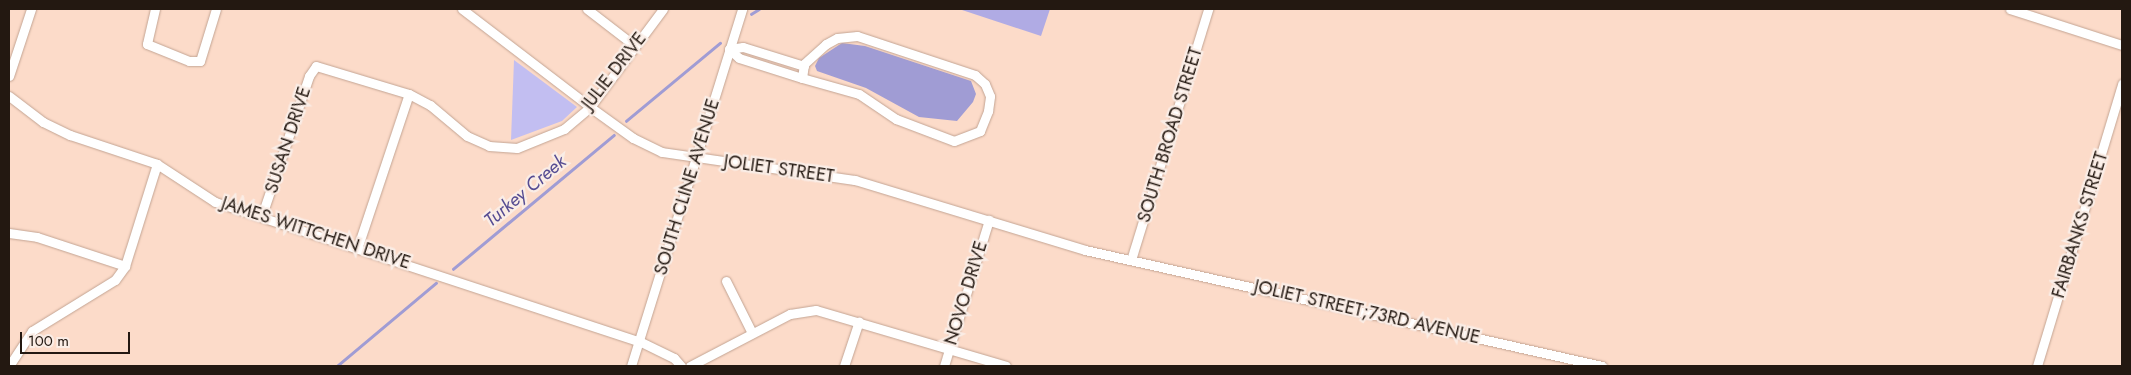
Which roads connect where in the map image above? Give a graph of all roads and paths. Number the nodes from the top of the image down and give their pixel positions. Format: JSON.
{"nodes":[{"id":1,"x":31,"y":9,"type":"edge"},
{"id":2,"x":155,"y":9,"type":"edge"},
{"id":3,"x":216,"y":9,"type":"edge"},
{"id":4,"x":462,"y":9,"type":"edge"},
{"id":5,"x":587,"y":9,"type":"edge"},
{"id":6,"x":663,"y":9,"type":"edge"},
{"id":7,"x":742,"y":9,"type":"edge"},
{"id":8,"x":1208,"y":9,"type":"edge"},
{"id":9,"x":2010,"y":9,"type":"edge"},
{"id":10,"x":2122,"y":45,"type":"edge"},
{"id":11,"x":635,"y":46,"type":"junction"},
{"id":12,"x":729,"y":49,"type":"junction"},
{"id":13,"x":316,"y":66,"type":"joint"},
{"id":14,"x":804,"y":66,"type":"junction"},
{"id":15,"x":9,"y":76,"type":"edge"},
{"id":16,"x":802,"y":78,"type":"junction"},
{"id":17,"x":2122,"y":84,"type":"edge"},
{"id":18,"x":409,"y":94,"type":"junction"},
{"id":19,"x":9,"y":96,"type":"edge"},
{"id":20,"x":590,"y":106,"type":"junction"},
{"id":21,"x":694,"y":160,"type":"junction"},
{"id":22,"x":157,"y":164,"type":"junction"},
{"id":23,"x":262,"y":215,"type":"junction"},
{"id":24,"x":989,"y":220,"type":"junction"},
{"id":25,"x":9,"y":233,"type":"edge"},
{"id":26,"x":358,"y":246,"type":"junction"},
{"id":27,"x":1131,"y":260,"type":"junction"},
{"id":28,"x":125,"y":266,"type":"junction"},
{"id":29,"x":726,"y":280,"type":"dead end"},
{"id":30,"x":859,"y":321,"type":"junction"},
{"id":31,"x":752,"y":332,"type":"junction"},
{"id":32,"x":639,"y":340,"type":"junction"},
{"id":33,"x":13,"y":347,"type":"edge"},
{"id":34,"x":949,"y":349,"type":"junction"},
{"id":35,"x":9,"y":366,"type":"edge"},
{"id":36,"x":631,"y":366,"type":"edge"},
{"id":37,"x":681,"y":366,"type":"edge"},
{"id":38,"x":690,"y":366,"type":"edge"},
{"id":39,"x":844,"y":366,"type":"edge"},
{"id":40,"x":944,"y":366,"type":"edge"},
{"id":41,"x":1006,"y":366,"type":"edge"},
{"id":42,"x":1602,"y":366,"type":"edge"},
{"id":43,"x":2037,"y":366,"type":"edge"}],
"edges":[{"from":1,"to":15,"type":"street"},
{"from":2,"to":3,"type":"street"},
{"from":4,"to":20,"type":"street","name":"JOLIET STREET"},
{"from":5,"to":11,"type":"street"},
{"from":6,"to":11,"type":"street","name":"JULIE DRIVE"},
{"from":7,"to":12,"type":"street","name":"SOUTH CLINE AVENUE"},
{"from":8,"to":27,"type":"street","name":"SOUTH BROAD STREET"},
{"from":9,"to":10,"type":"street"},
{"from":11,"to":20,"type":"street","name":"JULIE DRIVE"},
{"from":12,"to":14,"type":"street"},
{"from":12,"to":16,"type":"street"},
{"from":12,"to":21,"type":"street","name":"SOUTH CLINE AVENUE"},
{"from":13,"to":18,"type":"street","name":"JULIE DRIVE"},
{"from":13,"to":23,"type":"street","name":"SUSAN DRIVE"},
{"from":14,"to":16,"type":"street"},
{"from":14,"to":16,"type":"street"},
{"from":17,"to":43,"type":"street","name":"FAIRBANKS STREET"},
{"from":18,"to":20,"type":"street","name":"JULIE DRIVE"},
{"from":18,"to":26,"type":"street"},
{"from":19,"to":22,"type":"street","name":"JAMES WITTCHEN DRIVE"},
{"from":20,"to":21,"type":"street","name":"JOLIET STREET"},
{"from":21,"to":24,"type":"street","name":"JOLIET STREET"},
{"from":21,"to":32,"type":"street","name":"SOUTH CLINE AVENUE"},
{"from":22,"to":23,"type":"street","name":"JAMES WITTCHEN DRIVE"},
{"from":22,"to":28,"type":"street"},
{"from":23,"to":26,"type":"street","name":"JAMES WITTCHEN DRIVE"},
{"from":24,"to":27,"type":"street","name":"JOLIET STREET"},
{"from":24,"to":34,"type":"street","name":"NOVO DRIVE"},
{"from":25,"to":28,"type":"street"},
{"from":26,"to":32,"type":"street","name":"JAMES WITTCHEN DRIVE"},
{"from":27,"to":42,"type":"street","name":"JOLIET STREET;73RD AVENUE"},
{"from":28,"to":33,"type":"street"},
{"from":29,"to":31,"type":"street"},
{"from":30,"to":31,"type":"street"},
{"from":30,"to":34,"type":"street"},
{"from":30,"to":39,"type":"street"},
{"from":31,"to":38,"type":"street"},
{"from":32,"to":36,"type":"street","name":"SOUTH CLINE AVENUE"},
{"from":32,"to":37,"type":"street","name":"JAMES WITTCHEN DRIVE"},
{"from":33,"to":35,"type":"street"},
{"from":34,"to":40,"type":"street","name":"NOVO DRIVE"},
{"from":34,"to":41,"type":"street"}]}
